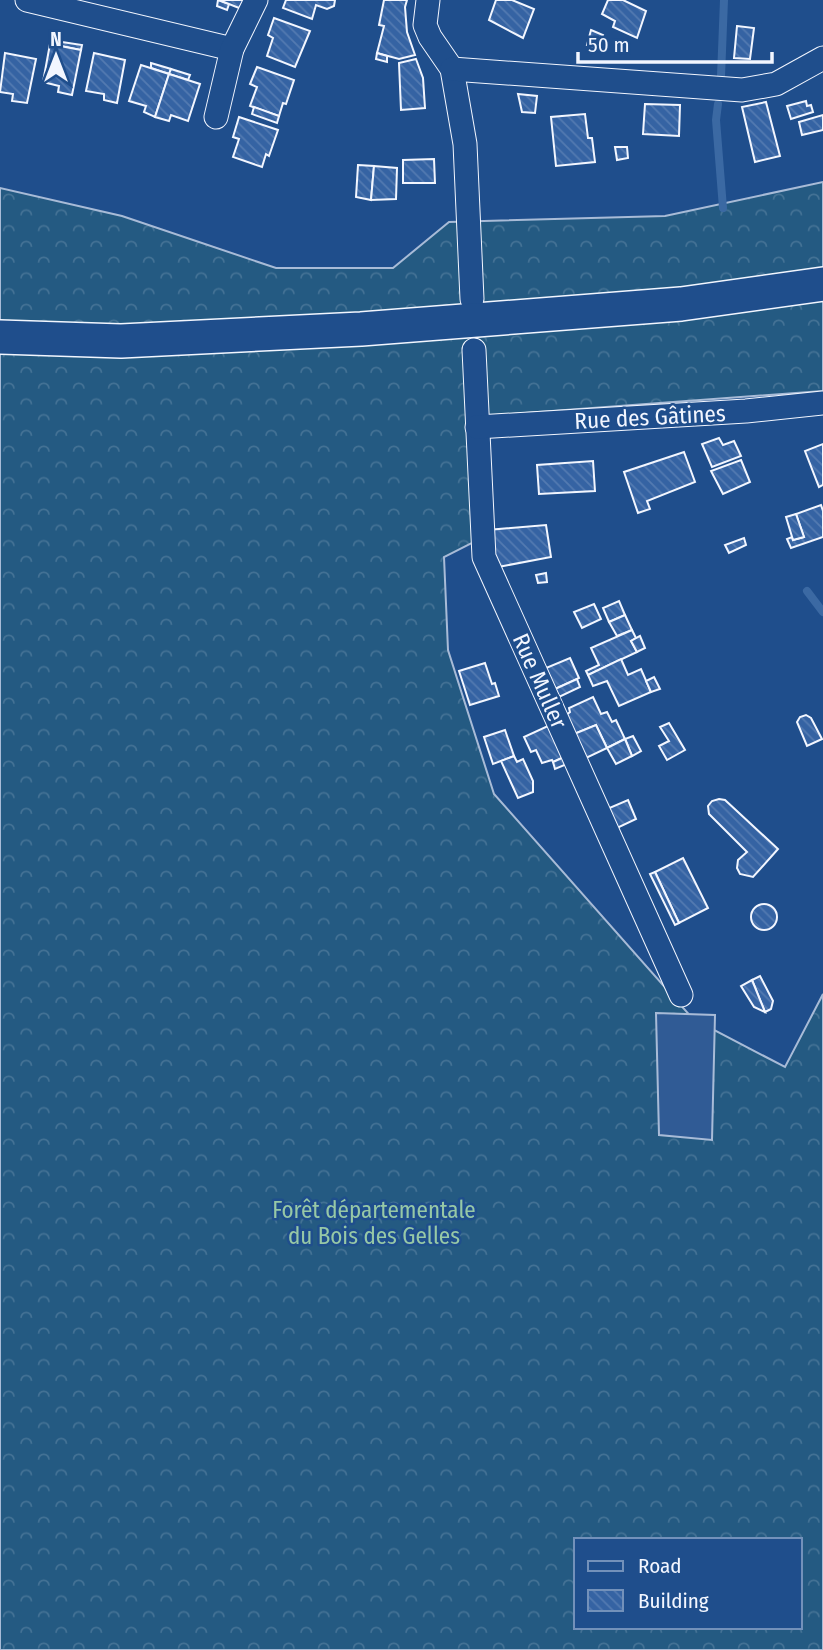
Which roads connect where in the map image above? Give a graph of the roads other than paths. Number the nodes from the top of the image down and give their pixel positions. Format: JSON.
{"nodes":[{"id":1,"x":27,"y":0,"type":"edge"},
{"id":2,"x":256,"y":0,"type":"edge"},
{"id":3,"x":428,"y":0,"type":"edge"},
{"id":4,"x":232,"y":49,"type":"junction"},
{"id":5,"x":823,"y":58,"type":"edge"},
{"id":6,"x":452,"y":69,"type":"junction"},
{"id":7,"x":216,"y":117,"type":"dead end"},
{"id":8,"x":823,"y":284,"type":"edge"},
{"id":9,"x":472,"y":299,"type":"dead end"},
{"id":10,"x":0,"y":337,"type":"edge"},
{"id":11,"x":474,"y":349,"type":"dead end"},
{"id":12,"x":823,"y":403,"type":"edge"},
{"id":13,"x":477,"y":427,"type":"junction"},
{"id":14,"x":681,"y":995,"type":"dead end"}],
"edges":[{"from":1,"to":4,"type":"street"},
{"from":2,"to":4,"type":"street"},
{"from":3,"to":6,"type":"street"},
{"from":4,"to":7,"type":"street"},
{"from":5,"to":6,"type":"street"},
{"from":6,"to":9,"type":"street"},
{"from":8,"to":10,"type":"main road"},
{"from":11,"to":13,"type":"street","name":"Rue Muller"},
{"from":12,"to":13,"type":"street","name":"Rue des Gâtines"},
{"from":13,"to":14,"type":"street","name":"Rue Muller"}]}
